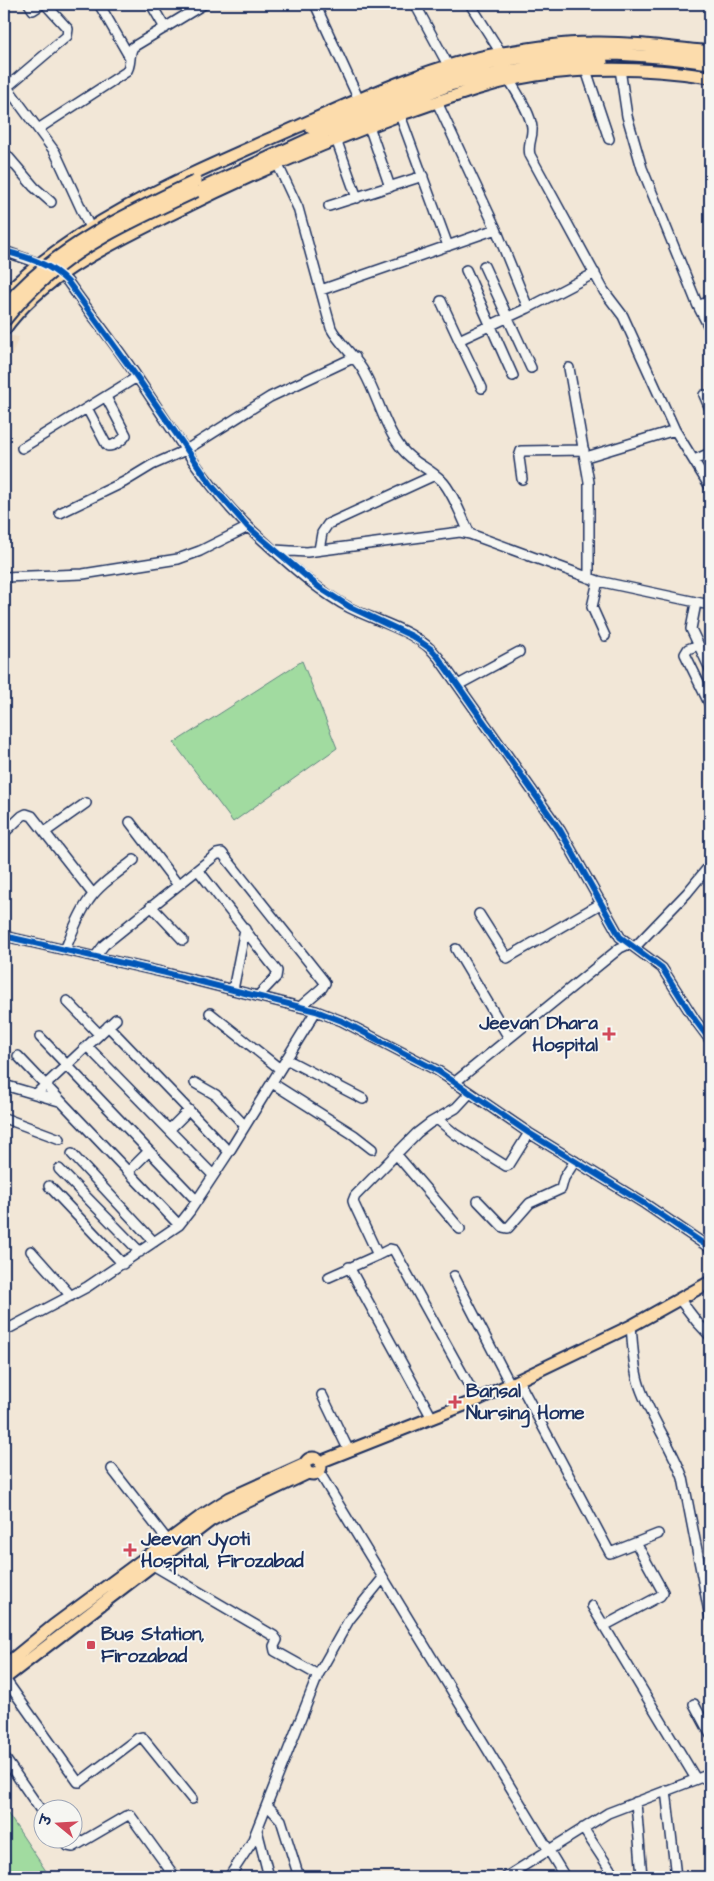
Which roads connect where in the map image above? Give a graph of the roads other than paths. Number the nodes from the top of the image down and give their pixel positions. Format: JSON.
{"nodes":[{"id":1,"x":29,"y":4,"type":"edge"},
{"id":2,"x":44,"y":4,"type":"edge"},
{"id":3,"x":99,"y":4,"type":"edge"},
{"id":4,"x":151,"y":4,"type":"edge"},
{"id":5,"x":203,"y":4,"type":"edge"},
{"id":6,"x":315,"y":4,"type":"edge"},
{"id":7,"x":415,"y":4,"type":"edge"},
{"id":8,"x":470,"y":4,"type":"edge"},
{"id":9,"x":708,"y":4,"type":"edge"},
{"id":10,"x":710,"y":8,"type":"edge"},
{"id":11,"x":165,"y":28,"type":"junction"},
{"id":12,"x":710,"y":52,"type":"edge"},
{"id":13,"x":501,"y":53,"type":"junction"},
{"id":14,"x":130,"y":56,"type":"junction"},
{"id":15,"x":710,"y":63,"type":"edge"},
{"id":16,"x":449,"y":66,"type":"junction"},
{"id":17,"x":620,"y":69,"type":"junction"},
{"id":18,"x":586,"y":70,"type":"junction"},
{"id":19,"x":710,"y":71,"type":"edge"},
{"id":20,"x":710,"y":77,"type":"edge"},
{"id":21,"x":510,"y":80,"type":"junction"},
{"id":22,"x":6,"y":85,"type":"edge"},
{"id":23,"x":359,"y":100,"type":"junction"},
{"id":24,"x":437,"y":102,"type":"junction"},
{"id":25,"x":400,"y":115,"type":"junction"},
{"id":26,"x":369,"y":126,"type":"junction"},
{"id":27,"x":38,"y":129,"type":"junction"},
{"id":28,"x":336,"y":139,"type":"junction"},
{"id":29,"x":609,"y":139,"type":"dead end"},
{"id":30,"x":4,"y":152,"type":"edge"},
{"id":31,"x":278,"y":163,"type":"junction"},
{"id":32,"x":423,"y":176,"type":"junction"},
{"id":33,"x":196,"y":186,"type":"junction"},
{"id":34,"x":390,"y":187,"type":"junction"},
{"id":35,"x":357,"y":198,"type":"junction"},
{"id":36,"x":51,"y":202,"type":"dead end"},
{"id":37,"x":330,"y":206,"type":"dead end"},
{"id":38,"x":90,"y":228,"type":"junction"},
{"id":39,"x":496,"y":229,"type":"junction"},
{"id":40,"x":448,"y":246,"type":"junction"},
{"id":41,"x":4,"y":251,"type":"edge"},
{"id":42,"x":39,"y":263,"type":"junction"},
{"id":43,"x":484,"y":266,"type":"dead end"},
{"id":44,"x":466,"y":270,"type":"dead end"},
{"id":45,"x":595,"y":273,"type":"junction"},
{"id":46,"x":62,"y":275,"type":"junction"},
{"id":47,"x":321,"y":290,"type":"junction"},
{"id":48,"x":4,"y":295,"type":"edge"},
{"id":49,"x":441,"y":301,"type":"dead end"},
{"id":50,"x":710,"y":301,"type":"edge"},
{"id":51,"x":4,"y":306,"type":"edge"},
{"id":52,"x":698,"y":306,"type":"junction"},
{"id":53,"x":528,"y":308,"type":"junction"},
{"id":54,"x":508,"y":317,"type":"junction"},
{"id":55,"x":4,"y":321,"type":"edge"},
{"id":56,"x":490,"y":325,"type":"junction"},
{"id":57,"x":710,"y":329,"type":"edge"},
{"id":58,"x":4,"y":330,"type":"edge"},
{"id":59,"x":460,"y":340,"type":"junction"},
{"id":60,"x":355,"y":357,"type":"junction"},
{"id":61,"x":531,"y":368,"type":"dead end"},
{"id":62,"x":569,"y":368,"type":"dead end"},
{"id":63,"x":514,"y":376,"type":"dead end"},
{"id":64,"x":137,"y":377,"type":"junction"},
{"id":65,"x":482,"y":388,"type":"dead end"},
{"id":66,"x":704,"y":395,"type":"dead end"},
{"id":67,"x":106,"y":397,"type":"junction"},
{"id":68,"x":87,"y":408,"type":"junction"},
{"id":69,"x":710,"y":409,"type":"edge"},
{"id":70,"x":675,"y":430,"type":"junction"},
{"id":71,"x":22,"y":448,"type":"dead end"},
{"id":72,"x":186,"y":450,"type":"junction"},
{"id":73,"x":710,"y":453,"type":"edge"},
{"id":74,"x":585,"y":454,"type":"junction"},
{"id":75,"x":694,"y":460,"type":"junction"},
{"id":76,"x":436,"y":475,"type":"junction"},
{"id":77,"x":522,"y":478,"type":"dead end"},
{"id":78,"x":710,"y":486,"type":"edge"},
{"id":79,"x":60,"y":513,"type":"dead end"},
{"id":80,"x":248,"y":526,"type":"junction"},
{"id":81,"x":470,"y":534,"type":"junction"},
{"id":82,"x":274,"y":550,"type":"junction"},
{"id":83,"x":319,"y":550,"type":"junction"},
{"id":84,"x":4,"y":577,"type":"edge"},
{"id":85,"x":594,"y":580,"type":"junction"},
{"id":86,"x":696,"y":603,"type":"junction"},
{"id":87,"x":710,"y":606,"type":"edge"},
{"id":88,"x":605,"y":636,"type":"dead end"},
{"id":89,"x":698,"y":644,"type":"junction"},
{"id":90,"x":519,"y":652,"type":"dead end"},
{"id":91,"x":710,"y":669,"type":"edge"},
{"id":92,"x":458,"y":685,"type":"junction"},
{"id":93,"x":710,"y":705,"type":"edge"},
{"id":94,"x":86,"y":803,"type":"dead end"},
{"id":95,"x":130,"y":822,"type":"dead end"},
{"id":96,"x":45,"y":832,"type":"junction"},
{"id":97,"x":4,"y":833,"type":"edge"},
{"id":98,"x":134,"y":860,"type":"dead end"},
{"id":99,"x":710,"y":865,"type":"edge"},
{"id":100,"x":198,"y":870,"type":"junction"},
{"id":101,"x":178,"y":885,"type":"junction"},
{"id":102,"x":93,"y":894,"type":"junction"},
{"id":103,"x":602,"y":903,"type":"junction"},
{"id":104,"x":151,"y":906,"type":"junction"},
{"id":105,"x":479,"y":914,"type":"dead end"},
{"id":106,"x":245,"y":930,"type":"junction"},
{"id":107,"x":4,"y":936,"type":"edge"},
{"id":108,"x":183,"y":940,"type":"dead end"},
{"id":109,"x":632,"y":945,"type":"junction"},
{"id":110,"x":65,"y":950,"type":"junction"},
{"id":111,"x":456,"y":950,"type":"dead end"},
{"id":112,"x":95,"y":957,"type":"junction"},
{"id":113,"x":233,"y":990,"type":"junction"},
{"id":114,"x":258,"y":996,"type":"junction"},
{"id":115,"x":67,"y":1001,"type":"dead end"},
{"id":116,"x":300,"y":1007,"type":"junction"},
{"id":117,"x":316,"y":1010,"type":"junction"},
{"id":118,"x":210,"y":1013,"type":"dead end"},
{"id":119,"x":116,"y":1018,"type":"dead end"},
{"id":120,"x":108,"y":1026,"type":"junction"},
{"id":121,"x":99,"y":1034,"type":"junction"},
{"id":122,"x":40,"y":1037,"type":"dead end"},
{"id":123,"x":509,"y":1038,"type":"junction"},
{"id":124,"x":710,"y":1040,"type":"edge"},
{"id":125,"x":87,"y":1046,"type":"junction"},
{"id":126,"x":18,"y":1056,"type":"dead end"},
{"id":127,"x":286,"y":1059,"type":"junction"},
{"id":128,"x":66,"y":1065,"type":"junction"},
{"id":129,"x":280,"y":1069,"type":"junction"},
{"id":130,"x":195,"y":1083,"type":"dead end"},
{"id":131,"x":272,"y":1083,"type":"junction"},
{"id":132,"x":454,"y":1083,"type":"junction"},
{"id":133,"x":4,"y":1086,"type":"edge"},
{"id":134,"x":45,"y":1086,"type":"junction"},
{"id":135,"x":470,"y":1093,"type":"junction"},
{"id":136,"x":36,"y":1094,"type":"junction"},
{"id":137,"x":363,"y":1098,"type":"dead end"},
{"id":138,"x":61,"y":1101,"type":"junction"},
{"id":139,"x":189,"y":1110,"type":"junction"},
{"id":140,"x":4,"y":1118,"type":"edge"},
{"id":141,"x":437,"y":1119,"type":"junction"},
{"id":142,"x":245,"y":1126,"type":"junction"},
{"id":143,"x":169,"y":1130,"type":"junction"},
{"id":144,"x":529,"y":1133,"type":"junction"},
{"id":145,"x":60,"y":1138,"type":"dead end"},
{"id":146,"x":372,"y":1149,"type":"dead end"},
{"id":147,"x":149,"y":1151,"type":"junction"},
{"id":148,"x":229,"y":1152,"type":"junction"},
{"id":149,"x":72,"y":1154,"type":"dead end"},
{"id":150,"x":396,"y":1154,"type":"junction"},
{"id":151,"x":575,"y":1161,"type":"junction"},
{"id":152,"x":58,"y":1169,"type":"dead end"},
{"id":153,"x":128,"y":1172,"type":"junction"},
{"id":154,"x":213,"y":1176,"type":"junction"},
{"id":155,"x":49,"y":1186,"type":"dead end"},
{"id":156,"x":197,"y":1201,"type":"junction"},
{"id":157,"x":478,"y":1201,"type":"dead end"},
{"id":158,"x":179,"y":1225,"type":"junction"},
{"id":159,"x":460,"y":1229,"type":"dead end"},
{"id":160,"x":154,"y":1242,"type":"junction"},
{"id":161,"x":710,"y":1248,"type":"edge"},
{"id":162,"x":31,"y":1251,"type":"dead end"},
{"id":163,"x":140,"y":1252,"type":"junction"},
{"id":164,"x":376,"y":1256,"type":"junction"},
{"id":165,"x":123,"y":1264,"type":"junction"},
{"id":166,"x":350,"y":1267,"type":"junction"},
{"id":167,"x":329,"y":1276,"type":"dead end"},
{"id":168,"x":454,"y":1276,"type":"dead end"},
{"id":169,"x":710,"y":1282,"type":"edge"},
{"id":170,"x":71,"y":1296,"type":"junction"},
{"id":171,"x":680,"y":1300,"type":"junction"},
{"id":172,"x":631,"y":1326,"type":"junction"},
{"id":173,"x":4,"y":1330,"type":"edge"},
{"id":174,"x":710,"y":1336,"type":"edge"},
{"id":175,"x":514,"y":1382,"type":"junction"},
{"id":176,"x":322,"y":1395,"type":"dead end"},
{"id":177,"x":477,"y":1400,"type":"junction"},
{"id":178,"x":432,"y":1418,"type":"junction"},
{"id":179,"x":349,"y":1451,"type":"junction"},
{"id":180,"x":313,"y":1468,"type":"junction"},
{"id":181,"x":112,"y":1469,"type":"dead end"},
{"id":182,"x":658,"y":1534,"type":"dead end"},
{"id":183,"x":168,"y":1541,"type":"junction"},
{"id":184,"x":636,"y":1543,"type":"junction"},
{"id":185,"x":153,"y":1565,"type":"junction"},
{"id":186,"x":383,"y":1578,"type":"junction"},
{"id":187,"x":708,"y":1602,"type":"edge"},
{"id":188,"x":90,"y":1606,"type":"junction"},
{"id":189,"x":592,"y":1606,"type":"dead end"},
{"id":190,"x":710,"y":1617,"type":"edge"},
{"id":191,"x":604,"y":1626,"type":"junction"},
{"id":192,"x":4,"y":1666,"type":"edge"},
{"id":193,"x":318,"y":1676,"type":"junction"},
{"id":194,"x":4,"y":1679,"type":"edge"},
{"id":195,"x":694,"y":1704,"type":"dead end"},
{"id":196,"x":710,"y":1734,"type":"edge"},
{"id":197,"x":4,"y":1757,"type":"edge"},
{"id":198,"x":710,"y":1774,"type":"edge"},
{"id":199,"x":696,"y":1779,"type":"junction"},
{"id":200,"x":666,"y":1790,"type":"junction"},
{"id":201,"x":32,"y":1798,"type":"edge"},
{"id":202,"x":192,"y":1799,"type":"dead end"},
{"id":203,"x":636,"y":1802,"type":"junction"},
{"id":204,"x":267,"y":1804,"type":"junction"},
{"id":205,"x":583,"y":1828,"type":"junction"},
{"id":206,"x":257,"y":1830,"type":"junction"},
{"id":207,"x":82,"y":1842,"type":"edge"},
{"id":208,"x":548,"y":1850,"type":"junction"},
{"id":209,"x":175,"y":1877,"type":"edge"},
{"id":210,"x":230,"y":1877,"type":"edge"},
{"id":211,"x":269,"y":1877,"type":"edge"},
{"id":212,"x":299,"y":1877,"type":"edge"},
{"id":213,"x":506,"y":1877,"type":"edge"},
{"id":214,"x":565,"y":1877,"type":"edge"},
{"id":215,"x":615,"y":1877,"type":"edge"},
{"id":216,"x":642,"y":1877,"type":"edge"},
{"id":217,"x":676,"y":1877,"type":"edge"}],
"edges":[{"from":1,"to":2,"type":"street"},
{"from":2,"to":22,"type":"street"},
{"from":3,"to":14,"type":"street"},
{"from":4,"to":11,"type":"street"},
{"from":5,"to":11,"type":"street"},
{"from":6,"to":23,"type":"street"},
{"from":7,"to":16,"type":"street"},
{"from":8,"to":13,"type":"street"},
{"from":9,"to":10,"type":"street"},
{"from":11,"to":14,"type":"street"},
{"from":12,"to":13,"type":"main road"},
{"from":13,"to":16,"type":"main road"},
{"from":14,"to":27,"type":"street"},
{"from":15,"to":33,"type":"main road"},
{"from":16,"to":23,"type":"main road"},
{"from":17,"to":18,"type":"main road"},
{"from":17,"to":20,"type":"main road"},
{"from":17,"to":52,"type":"street"},
{"from":18,"to":21,"type":"main road"},
{"from":18,"to":29,"type":"street"},
{"from":19,"to":33,"type":"main road"},
{"from":21,"to":24,"type":"main road"},
{"from":21,"to":45,"type":"street"},
{"from":22,"to":27,"type":"street"},
{"from":23,"to":38,"type":"main road"},
{"from":24,"to":25,"type":"main road"},
{"from":24,"to":39,"type":"street"},
{"from":25,"to":26,"type":"main road"},
{"from":25,"to":32,"type":"street"},
{"from":26,"to":28,"type":"main road"},
{"from":26,"to":34,"type":"street"},
{"from":27,"to":38,"type":"street"},
{"from":28,"to":31,"type":"main road"},
{"from":28,"to":35,"type":"street"},
{"from":30,"to":36,"type":"street"},
{"from":31,"to":46,"type":"main road"},
{"from":31,"to":47,"type":"street"},
{"from":32,"to":34,"type":"street"},
{"from":32,"to":40,"type":"street"},
{"from":33,"to":51,"type":"main road","bridge":true},
{"from":33,"to":55,"type":"main road","bridge":true},
{"from":34,"to":35,"type":"street"},
{"from":35,"to":37,"type":"street"},
{"from":38,"to":42,"type":"main road"},
{"from":39,"to":40,"type":"street"},
{"from":39,"to":53,"type":"street"},
{"from":40,"to":47,"type":"street"},
{"from":41,"to":42,"type":"street"},
{"from":42,"to":46,"type":"street"},
{"from":42,"to":48,"type":"main road"},
{"from":43,"to":54,"type":"street"},
{"from":44,"to":56,"type":"street"},
{"from":45,"to":53,"type":"street"},
{"from":45,"to":70,"type":"street"},
{"from":46,"to":58,"type":"main road"},
{"from":46,"to":64,"type":"street"},
{"from":47,"to":60,"type":"street"},
{"from":49,"to":59,"type":"street"},
{"from":50,"to":52,"type":"street"},
{"from":52,"to":57,"type":"street"},
{"from":53,"to":54,"type":"street"},
{"from":54,"to":56,"type":"street"},
{"from":54,"to":61,"type":"street"},
{"from":56,"to":59,"type":"street"},
{"from":56,"to":63,"type":"street"},
{"from":59,"to":65,"type":"street"},
{"from":60,"to":72,"type":"street"},
{"from":60,"to":76,"type":"street"},
{"from":62,"to":74,"type":"street"},
{"from":64,"to":67,"type":"street"},
{"from":64,"to":72,"type":"street"},
{"from":66,"to":69,"type":"street"},
{"from":67,"to":68,"type":"street"},
{"from":67,"to":68,"type":"street"},
{"from":68,"to":71,"type":"street"},
{"from":70,"to":74,"type":"street"},
{"from":70,"to":75,"type":"street"},
{"from":72,"to":79,"type":"street"},
{"from":72,"to":80,"type":"street"},
{"from":73,"to":75,"type":"street"},
{"from":74,"to":77,"type":"street"},
{"from":74,"to":85,"type":"street"},
{"from":75,"to":78,"type":"street"},
{"from":76,"to":81,"type":"street"},
{"from":76,"to":83,"type":"street"},
{"from":80,"to":82,"type":"street"},
{"from":80,"to":84,"type":"street"},
{"from":81,"to":83,"type":"street"},
{"from":81,"to":85,"type":"street"},
{"from":82,"to":83,"type":"street"},
{"from":82,"to":92,"type":"street"},
{"from":85,"to":86,"type":"street"},
{"from":85,"to":88,"type":"street"},
{"from":86,"to":87,"type":"street"},
{"from":86,"to":89,"type":"street"},
{"from":89,"to":91,"type":"street"},
{"from":89,"to":93,"type":"street"},
{"from":90,"to":92,"type":"street"},
{"from":92,"to":103,"type":"street"},
{"from":94,"to":96,"type":"street"},
{"from":95,"to":101,"type":"street"},
{"from":96,"to":97,"type":"street"},
{"from":96,"to":102,"type":"street"},
{"from":98,"to":102,"type":"street"},
{"from":99,"to":109,"type":"street"},
{"from":100,"to":101,"type":"street"},
{"from":100,"to":106,"type":"street"},
{"from":100,"to":116,"type":"street"},
{"from":101,"to":104,"type":"street"},
{"from":102,"to":110,"type":"street"},
{"from":103,"to":105,"type":"street"},
{"from":103,"to":109,"type":"street"},
{"from":104,"to":108,"type":"street"},
{"from":104,"to":112,"type":"street"},
{"from":106,"to":113,"type":"street"},
{"from":106,"to":114,"type":"street"},
{"from":107,"to":110,"type":"street"},
{"from":109,"to":123,"type":"street"},
{"from":109,"to":124,"type":"street"},
{"from":110,"to":112,"type":"street"},
{"from":111,"to":123,"type":"street"},
{"from":112,"to":113,"type":"street"},
{"from":113,"to":114,"type":"street"},
{"from":114,"to":116,"type":"street"},
{"from":115,"to":121,"type":"street"},
{"from":116,"to":117,"type":"street"},
{"from":117,"to":127,"type":"street"},
{"from":117,"to":132,"type":"street"},
{"from":118,"to":129,"type":"street"},
{"from":119,"to":120,"type":"street"},
{"from":120,"to":121,"type":"street"},
{"from":120,"to":139,"type":"street"},
{"from":121,"to":125,"type":"street"},
{"from":122,"to":128,"type":"street"},
{"from":123,"to":132,"type":"street"},
{"from":125,"to":128,"type":"street"},
{"from":125,"to":143,"type":"street"},
{"from":126,"to":134,"type":"street"},
{"from":127,"to":129,"type":"street"},
{"from":127,"to":137,"type":"street"},
{"from":128,"to":134,"type":"street"},
{"from":128,"to":147,"type":"street"},
{"from":129,"to":131,"type":"street"},
{"from":130,"to":142,"type":"street"},
{"from":131,"to":142,"type":"street"},
{"from":131,"to":146,"type":"street"},
{"from":132,"to":135,"type":"street"},
{"from":133,"to":136,"type":"street"},
{"from":134,"to":136,"type":"street"},
{"from":134,"to":138,"type":"street"},
{"from":135,"to":141,"type":"street"},
{"from":135,"to":144,"type":"street"},
{"from":136,"to":138,"type":"street"},
{"from":138,"to":153,"type":"street"},
{"from":139,"to":143,"type":"street"},
{"from":139,"to":148,"type":"street"},
{"from":140,"to":145,"type":"street"},
{"from":141,"to":144,"type":"street"},
{"from":141,"to":150,"type":"street"},
{"from":142,"to":148,"type":"street"},
{"from":143,"to":154,"type":"street"},
{"from":144,"to":151,"type":"street"},
{"from":147,"to":153,"type":"street"},
{"from":147,"to":156,"type":"street"},
{"from":148,"to":154,"type":"street"},
{"from":149,"to":160,"type":"street"},
{"from":150,"to":159,"type":"street"},
{"from":150,"to":164,"type":"street"},
{"from":151,"to":157,"type":"street"},
{"from":151,"to":161,"type":"street"},
{"from":152,"to":163,"type":"street"},
{"from":153,"to":158,"type":"street"},
{"from":154,"to":156,"type":"street"},
{"from":155,"to":165,"type":"street"},
{"from":156,"to":158,"type":"street"},
{"from":158,"to":160,"type":"street"},
{"from":160,"to":163,"type":"street"},
{"from":162,"to":170,"type":"street"},
{"from":163,"to":165,"type":"street"},
{"from":164,"to":166,"type":"street"},
{"from":164,"to":177,"type":"street"},
{"from":165,"to":170,"type":"street"},
{"from":166,"to":167,"type":"street"},
{"from":166,"to":178,"type":"street"},
{"from":168,"to":175,"type":"street"},
{"from":169,"to":171,"type":"main road"},
{"from":170,"to":173,"type":"street"},
{"from":171,"to":172,"type":"main road"},
{"from":171,"to":174,"type":"street"},
{"from":172,"to":175,"type":"main road"},
{"from":172,"to":187,"type":"street"},
{"from":175,"to":177,"type":"main road"},
{"from":175,"to":184,"type":"street"},
{"from":176,"to":179,"type":"street"},
{"from":177,"to":178,"type":"main road"},
{"from":178,"to":179,"type":"main road"},
{"from":179,"to":180,"type":"main road"},
{"from":180,"to":183,"type":"main road"},
{"from":180,"to":185,"type":"main road"},
{"from":180,"to":186,"type":"street"},
{"from":181,"to":183,"type":"street"},
{"from":182,"to":184,"type":"street"},
{"from":183,"to":188,"type":"main road"},
{"from":184,"to":191,"type":"street"},
{"from":185,"to":188,"type":"main road"},
{"from":185,"to":193,"type":"street"},
{"from":186,"to":193,"type":"street"},
{"from":186,"to":208,"type":"street"},
{"from":187,"to":190,"type":"street"},
{"from":188,"to":192,"type":"main road"},
{"from":188,"to":194,"type":"main road"},
{"from":189,"to":191,"type":"street"},
{"from":191,"to":199,"type":"street"},
{"from":193,"to":204,"type":"street"},
{"from":194,"to":202,"type":"street"},
{"from":195,"to":196,"type":"street"},
{"from":197,"to":201,"type":"street"},
{"from":198,"to":199,"type":"street"},
{"from":199,"to":200,"type":"street"},
{"from":200,"to":203,"type":"street"},
{"from":200,"to":217,"type":"street"},
{"from":203,"to":205,"type":"street"},
{"from":203,"to":216,"type":"street"},
{"from":204,"to":206,"type":"street"},
{"from":204,"to":212,"type":"street"},
{"from":205,"to":208,"type":"street"},
{"from":205,"to":215,"type":"street"},
{"from":206,"to":210,"type":"street"},
{"from":206,"to":211,"type":"street"},
{"from":207,"to":209,"type":"street"},
{"from":208,"to":213,"type":"street"},
{"from":208,"to":214,"type":"street"}]}
